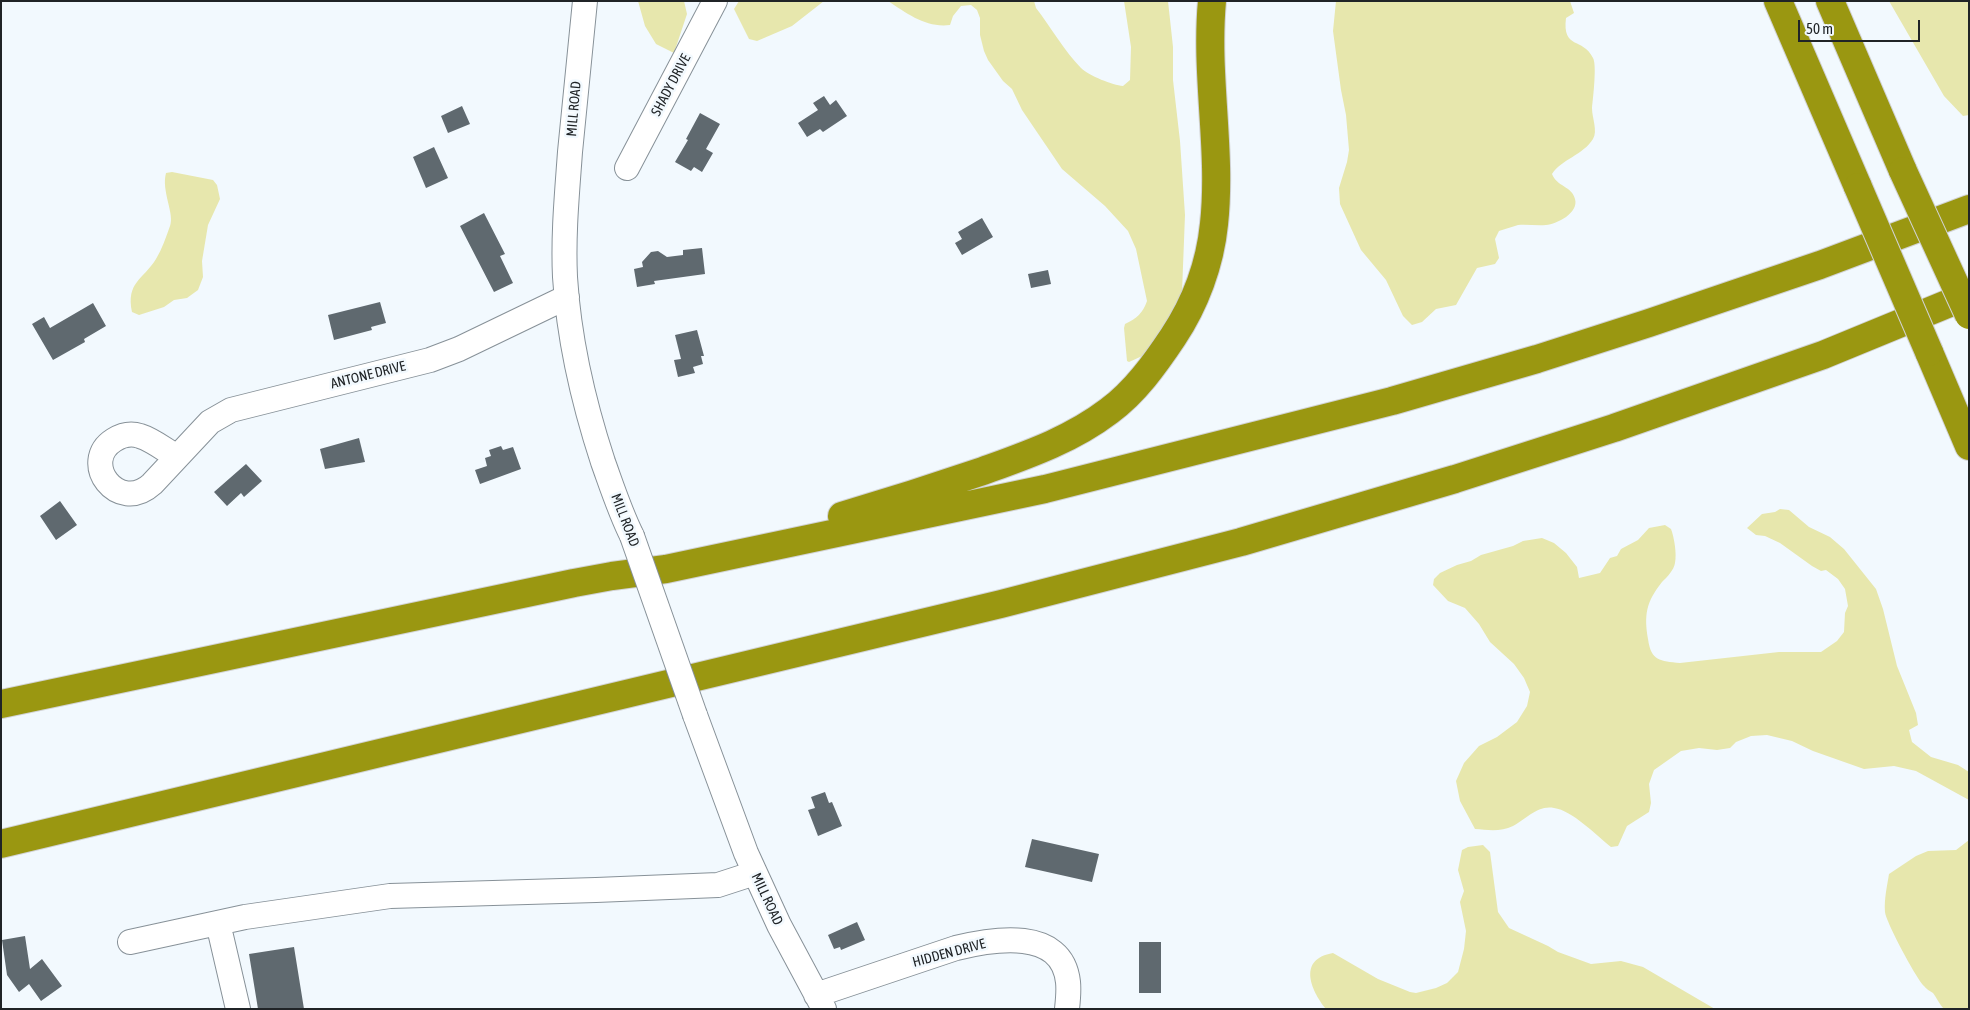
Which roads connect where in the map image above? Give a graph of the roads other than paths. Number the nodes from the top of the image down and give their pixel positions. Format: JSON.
{"nodes":[{"id":1,"x":584,"y":1,"type":"edge"},
{"id":2,"x":715,"y":1,"type":"edge"},
{"id":3,"x":1212,"y":1,"type":"edge"},
{"id":4,"x":1778,"y":1,"type":"edge"},
{"id":5,"x":1830,"y":1,"type":"edge"},
{"id":6,"x":628,"y":168,"type":"dead end"},
{"id":7,"x":1969,"y":209,"type":"edge"},
{"id":8,"x":1969,"y":295,"type":"edge"},
{"id":9,"x":567,"y":297,"type":"junction"},
{"id":10,"x":1969,"y":315,"type":"edge"},
{"id":11,"x":1969,"y":446,"type":"edge"},
{"id":12,"x":177,"y":457,"type":"dead end"},
{"id":13,"x":666,"y":569,"type":"junction"},
{"id":14,"x":1,"y":704,"type":"edge"},
{"id":15,"x":1,"y":844,"type":"edge"},
{"id":16,"x":755,"y":873,"type":"junction"},
{"id":17,"x":218,"y":923,"type":"junction"},
{"id":18,"x":130,"y":942,"type":"dead end"},
{"id":19,"x":820,"y":1002,"type":"edge"},
{"id":20,"x":238,"y":1009,"type":"edge"},
{"id":21,"x":1067,"y":1009,"type":"edge"}],
"edges":[{"from":1,"to":9,"type":"street","name":"MILL ROAD"},
{"from":2,"to":6,"type":"street","name":"SHADY DRIVE"},
{"from":3,"to":13,"type":"highway"},
{"from":4,"to":11,"type":"highway","bridge":true},
{"from":5,"to":10,"type":"highway","bridge":true},
{"from":7,"to":13,"type":"highway"},
{"from":8,"to":15,"type":"highway"},
{"from":9,"to":12,"type":"street","name":"ANTONE DRIVE"},
{"from":9,"to":16,"type":"street","name":"MILL ROAD","bridge":true},
{"from":13,"to":14,"type":"highway"},
{"from":16,"to":17,"type":"street"},
{"from":16,"to":19,"type":"street","name":"MILL ROAD"},
{"from":17,"to":18,"type":"street"},
{"from":17,"to":20,"type":"street"},
{"from":19,"to":21,"type":"street","name":"HIDDEN DRIVE"}]}
